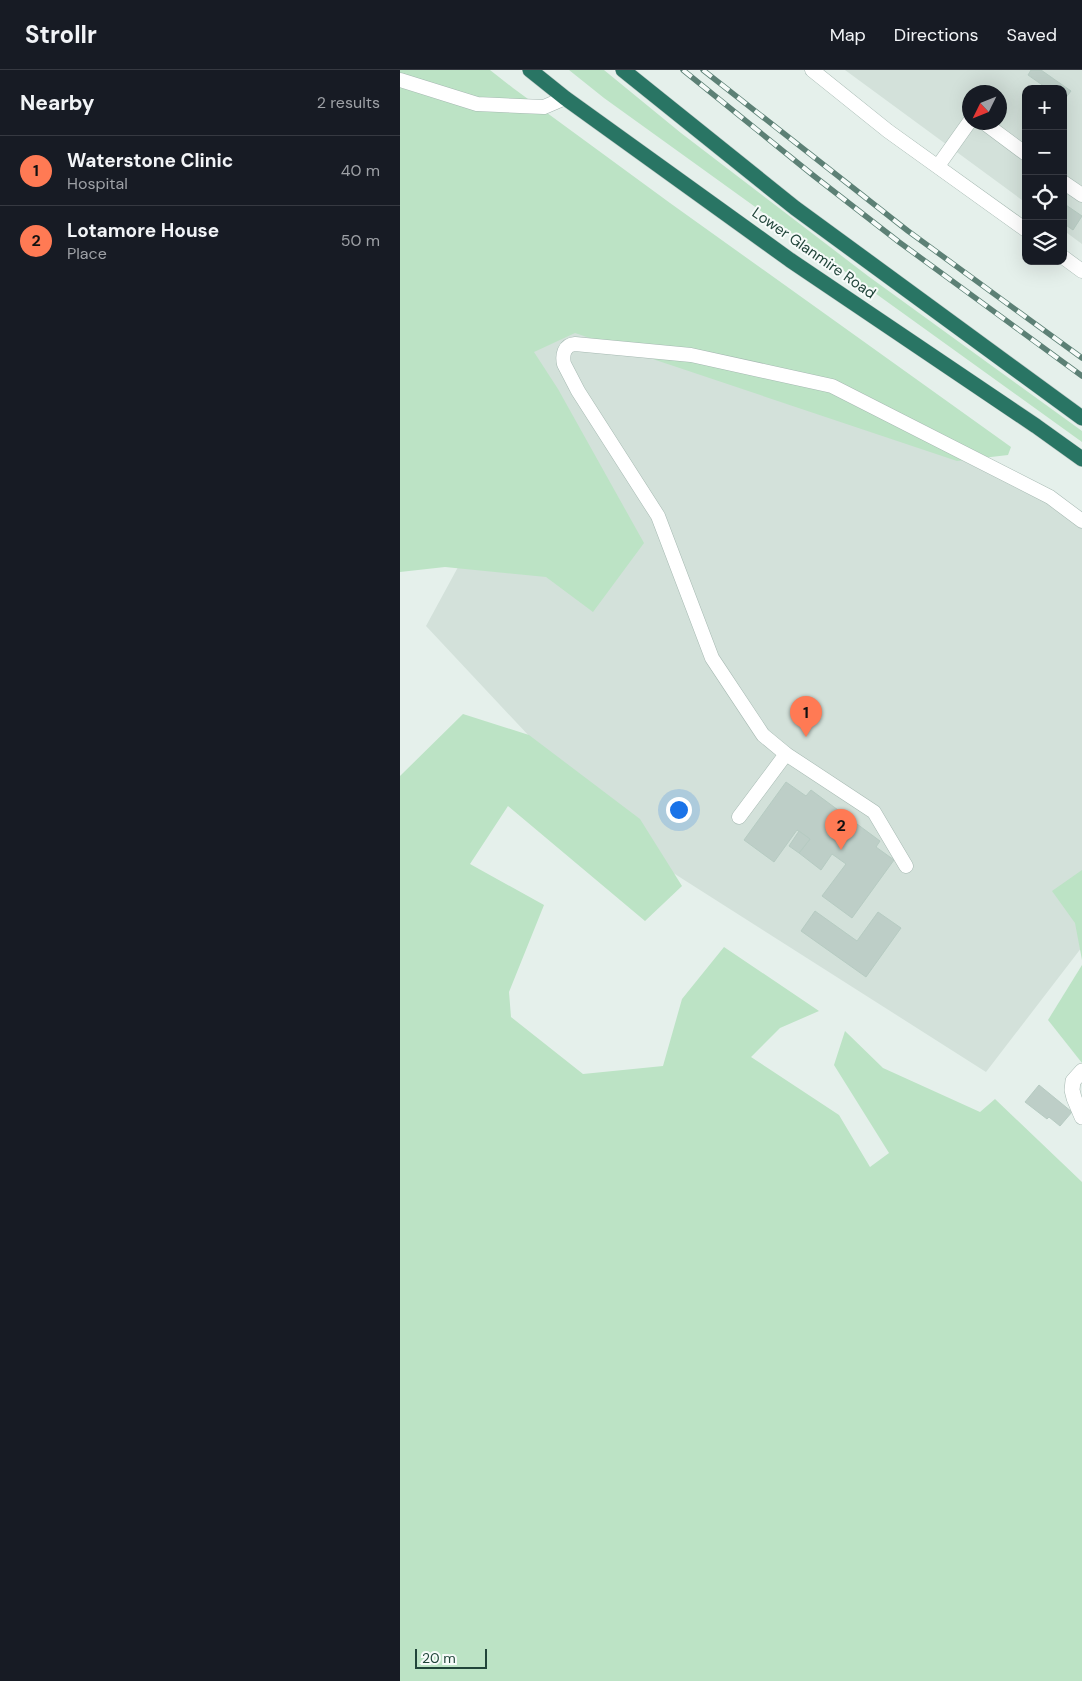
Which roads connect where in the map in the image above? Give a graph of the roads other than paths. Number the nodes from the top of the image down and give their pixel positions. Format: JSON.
{"nodes":[{"id":1,"x":530,"y":70,"type":"edge"},
{"id":2,"x":623,"y":70,"type":"edge"},
{"id":3,"x":812,"y":70,"type":"edge"},
{"id":4,"x":400,"y":80,"type":"edge"},
{"id":5,"x":565,"y":98,"type":"junction"},
{"id":6,"x":964,"y":130,"type":"edge"},
{"id":7,"x":994,"y":130,"type":"edge"},
{"id":8,"x":1022,"y":151,"type":"edge"},
{"id":9,"x":938,"y":166,"type":"junction"},
{"id":10,"x":1067,"y":185,"type":"edge"},
{"id":11,"x":1082,"y":195,"type":"edge"},
{"id":12,"x":1022,"y":227,"type":"edge"},
{"id":13,"x":1067,"y":260,"type":"edge"},
{"id":14,"x":1082,"y":271,"type":"edge"},
{"id":15,"x":1082,"y":418,"type":"edge"},
{"id":16,"x":1082,"y":459,"type":"edge"},
{"id":17,"x":1082,"y":521,"type":"edge"},
{"id":18,"x":786,"y":754,"type":"junction"},
{"id":19,"x":739,"y":817,"type":"dead end"},
{"id":20,"x":906,"y":866,"type":"dead end"},
{"id":21,"x":1082,"y":1071,"type":"edge"},
{"id":22,"x":1082,"y":1117,"type":"edge"}],
"edges":[{"from":1,"to":5,"type":"highway","name":"Lower Glanmire Road"},
{"from":2,"to":15,"type":"highway","name":"Lower Glanmire Road"},
{"from":3,"to":9,"type":"lane"},
{"from":4,"to":5,"type":"lane"},
{"from":5,"to":16,"type":"highway","name":"Lower Glanmire Road"},
{"from":6,"to":9,"type":"lane"},
{"from":7,"to":8,"type":"lane"},
{"from":9,"to":12,"type":"lane"},
{"from":10,"to":11,"type":"lane"},
{"from":13,"to":14,"type":"lane"},
{"from":17,"to":18,"type":"lane"},
{"from":18,"to":19,"type":"lane"},
{"from":18,"to":20,"type":"lane"},
{"from":21,"to":22,"type":"street"}]}
